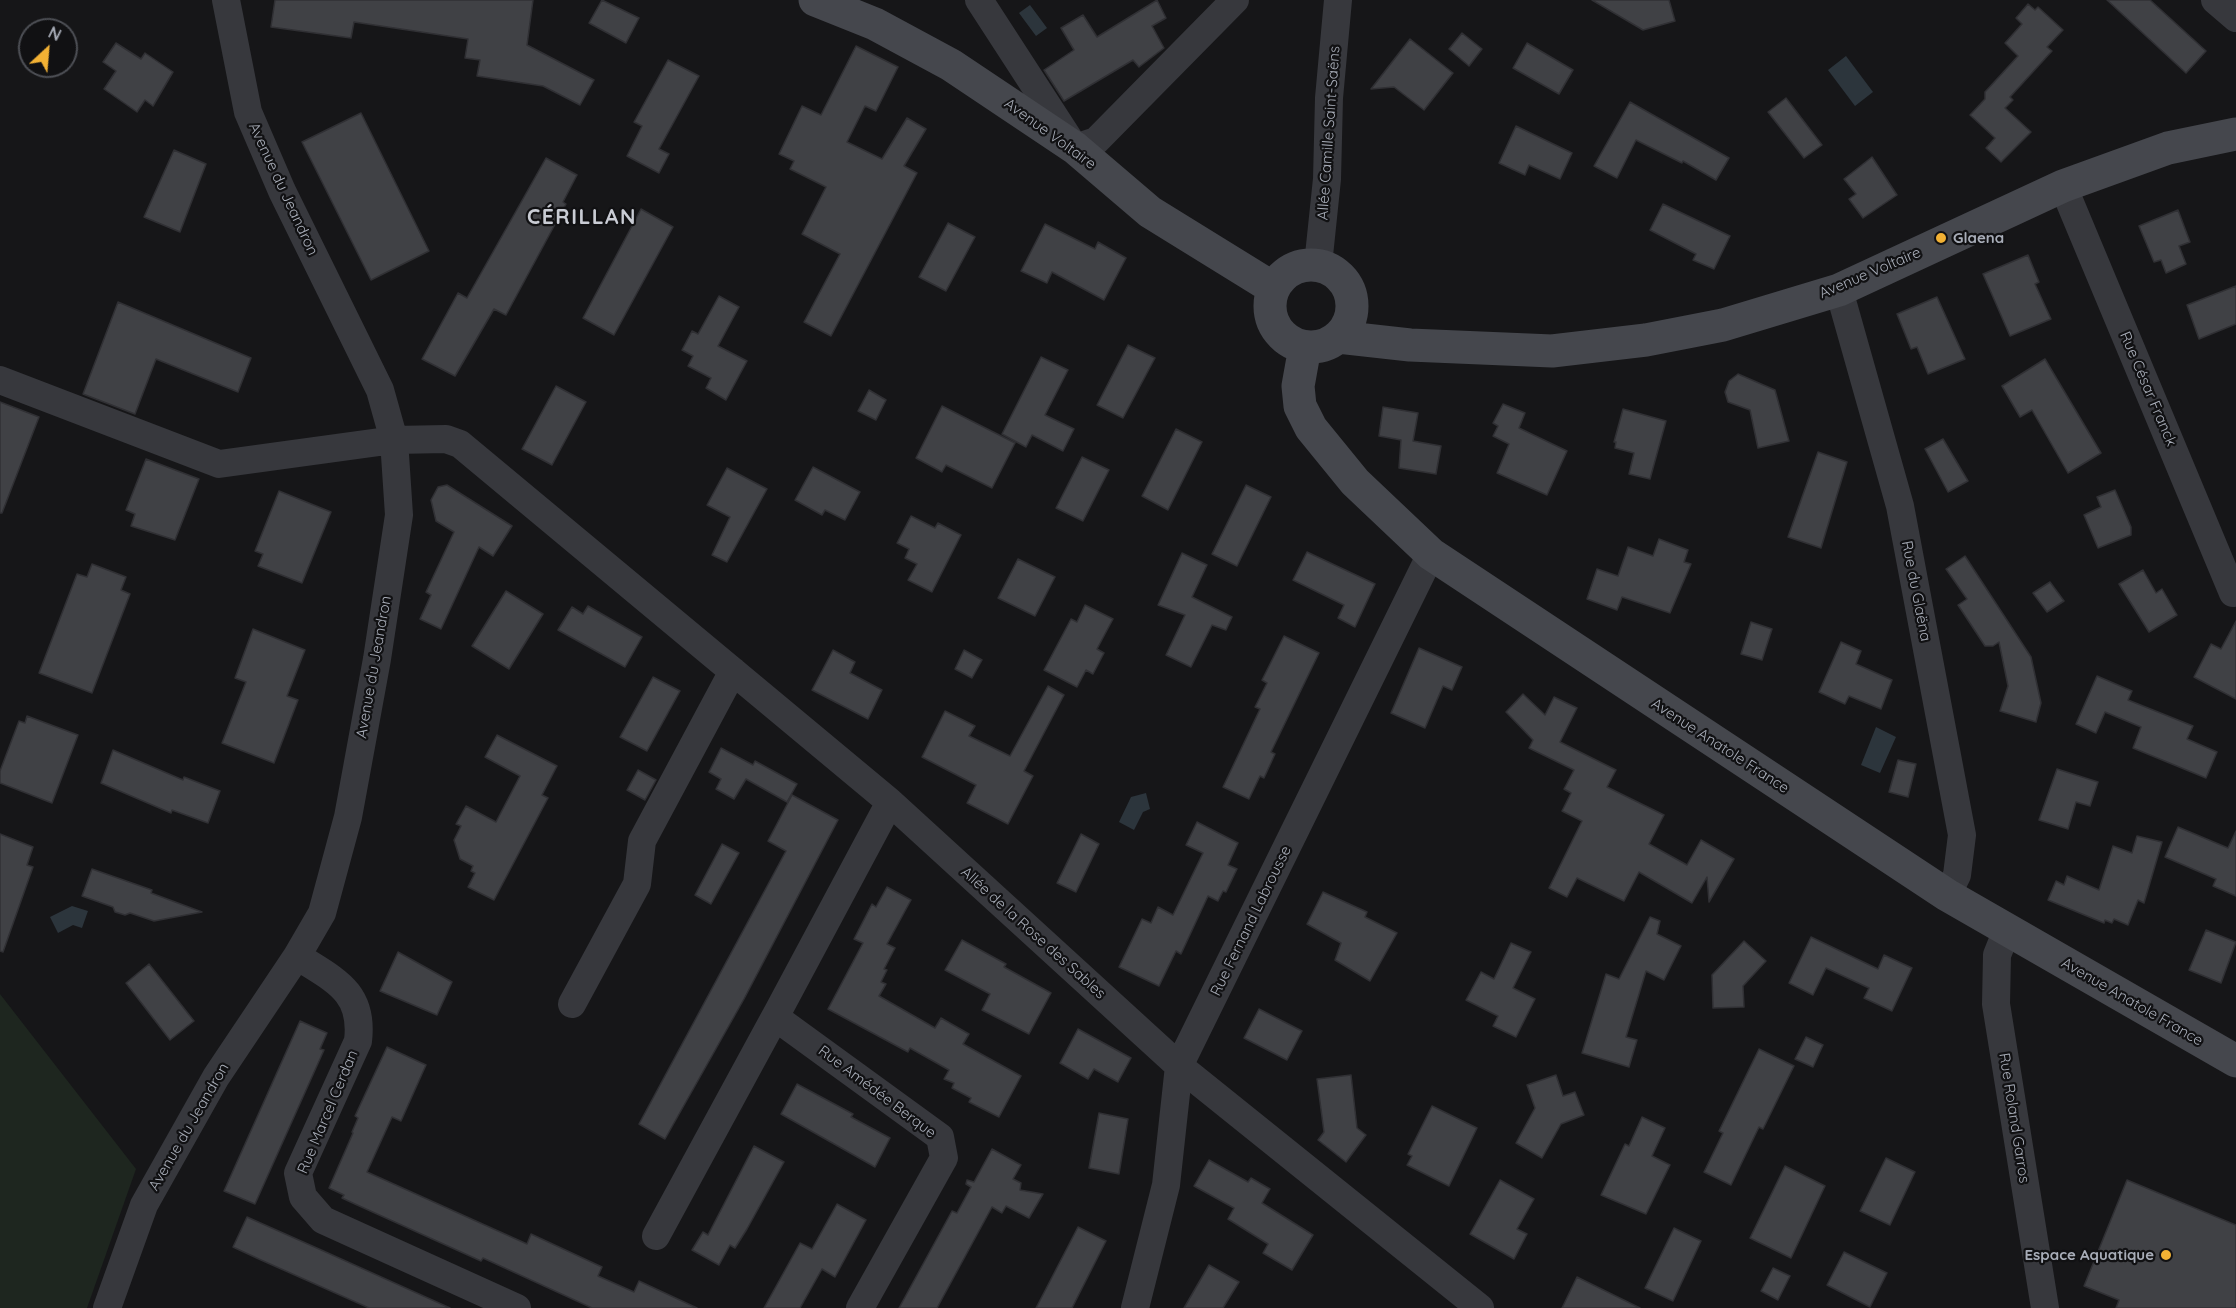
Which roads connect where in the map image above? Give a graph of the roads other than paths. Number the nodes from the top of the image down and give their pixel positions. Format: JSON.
{"nodes":[{"id":1,"x":226,"y":0,"type":"edge"},
{"id":2,"x":815,"y":0,"type":"edge"},
{"id":3,"x":979,"y":0,"type":"edge"},
{"id":4,"x":1235,"y":0,"type":"edge"},
{"id":5,"x":1338,"y":0,"type":"edge"},
{"id":6,"x":2215,"y":0,"type":"edge"},
{"id":7,"x":2236,"y":18,"type":"edge"},
{"id":8,"x":2236,"y":134,"type":"edge"},
{"id":9,"x":1075,"y":148,"type":"junction"},
{"id":10,"x":2063,"y":186,"type":"junction"},
{"id":11,"x":1318,"y":265,"type":"junction"},
{"id":12,"x":1273,"y":288,"type":"junction"},
{"id":13,"x":1839,"y":290,"type":"junction"},
{"id":14,"x":1352,"y":302,"type":"junction"},
{"id":15,"x":1338,"y":337,"type":"junction"},
{"id":16,"x":1452,"y":345,"type":"junction"},
{"id":17,"x":1305,"y":347,"type":"junction"},
{"id":18,"x":0,"y":380,"type":"edge"},
{"id":19,"x":394,"y":440,"type":"junction"},
{"id":20,"x":1431,"y":554,"type":"junction"},
{"id":21,"x":2233,"y":593,"type":"dead end"},
{"id":22,"x":733,"y":671,"type":"junction"},
{"id":23,"x":890,"y":802,"type":"junction"},
{"id":24,"x":1947,"y":895,"type":"junction"},
{"id":25,"x":2007,"y":930,"type":"junction"},
{"id":26,"x":297,"y":956,"type":"junction"},
{"id":27,"x":572,"y":1004,"type":"dead end"},
{"id":28,"x":775,"y":1017,"type":"junction"},
{"id":29,"x":2236,"y":1061,"type":"edge"},
{"id":30,"x":1179,"y":1066,"type":"junction"},
{"id":31,"x":656,"y":1236,"type":"dead end"},
{"id":32,"x":106,"y":1308,"type":"edge"},
{"id":33,"x":517,"y":1308,"type":"edge"},
{"id":34,"x":860,"y":1308,"type":"edge"},
{"id":35,"x":1135,"y":1308,"type":"edge"},
{"id":36,"x":1479,"y":1308,"type":"edge"},
{"id":37,"x":2045,"y":1308,"type":"edge"}],
"edges":[{"from":1,"to":19,"type":"street","name":"Avenue du Jeandron"},
{"from":2,"to":9,"type":"main road","name":"Avenue Voltaire"},
{"from":3,"to":9,"type":"street"},
{"from":4,"to":9,"type":"street"},
{"from":5,"to":11,"type":"street","name":"Allée Camille Saint-Saëns"},
{"from":6,"to":7,"type":"street"},
{"from":8,"to":10,"type":"main road","name":"Avenue Voltaire"},
{"from":9,"to":12,"type":"main road","name":"Avenue Voltaire"},
{"from":10,"to":13,"type":"main road","name":"Avenue Voltaire"},
{"from":10,"to":21,"type":"street","name":"Rue César Franck"},
{"from":11,"to":12,"type":"main road"},
{"from":11,"to":14,"type":"main road"},
{"from":12,"to":17,"type":"main road"},
{"from":13,"to":16,"type":"main road","name":"Avenue Voltaire"},
{"from":13,"to":24,"type":"street","name":"Rue du Glaëna"},
{"from":14,"to":15,"type":"main road"},
{"from":14,"to":16,"type":"main road","name":"Avenue Voltaire"},
{"from":15,"to":16,"type":"main road","name":"Avenue Voltaire"},
{"from":15,"to":17,"type":"main road"},
{"from":17,"to":20,"type":"main road","name":"Avenue Anatole France"},
{"from":18,"to":19,"type":"street","name":"Allée de la Rose des Sables"},
{"from":19,"to":22,"type":"street","name":"Allée de la Rose des Sables"},
{"from":19,"to":26,"type":"street","name":"Avenue du Jeandron"},
{"from":20,"to":24,"type":"main road","name":"Avenue Anatole France"},
{"from":20,"to":30,"type":"street","name":"Rue Fernand Labrousse"},
{"from":22,"to":23,"type":"street","name":"Allée de la Rose des Sables"},
{"from":22,"to":27,"type":"street"},
{"from":23,"to":28,"type":"street"},
{"from":23,"to":30,"type":"street","name":"Allée de la Rose des Sables"},
{"from":24,"to":25,"type":"main road","name":"Avenue Anatole France"},
{"from":25,"to":29,"type":"main road","name":"Avenue Anatole France"},
{"from":25,"to":37,"type":"street","name":"Rue Roland Garros"},
{"from":26,"to":32,"type":"street","name":"Avenue du Jeandron"},
{"from":26,"to":33,"type":"street","name":"Rue Marcel Cerdan"},
{"from":28,"to":31,"type":"street"},
{"from":28,"to":34,"type":"street","name":"Rue Amédée Berque"},
{"from":30,"to":35,"type":"street","name":"Rue Fernand Labrousse"},
{"from":30,"to":36,"type":"street","name":"Allée de la Rose des Sables"}]}
